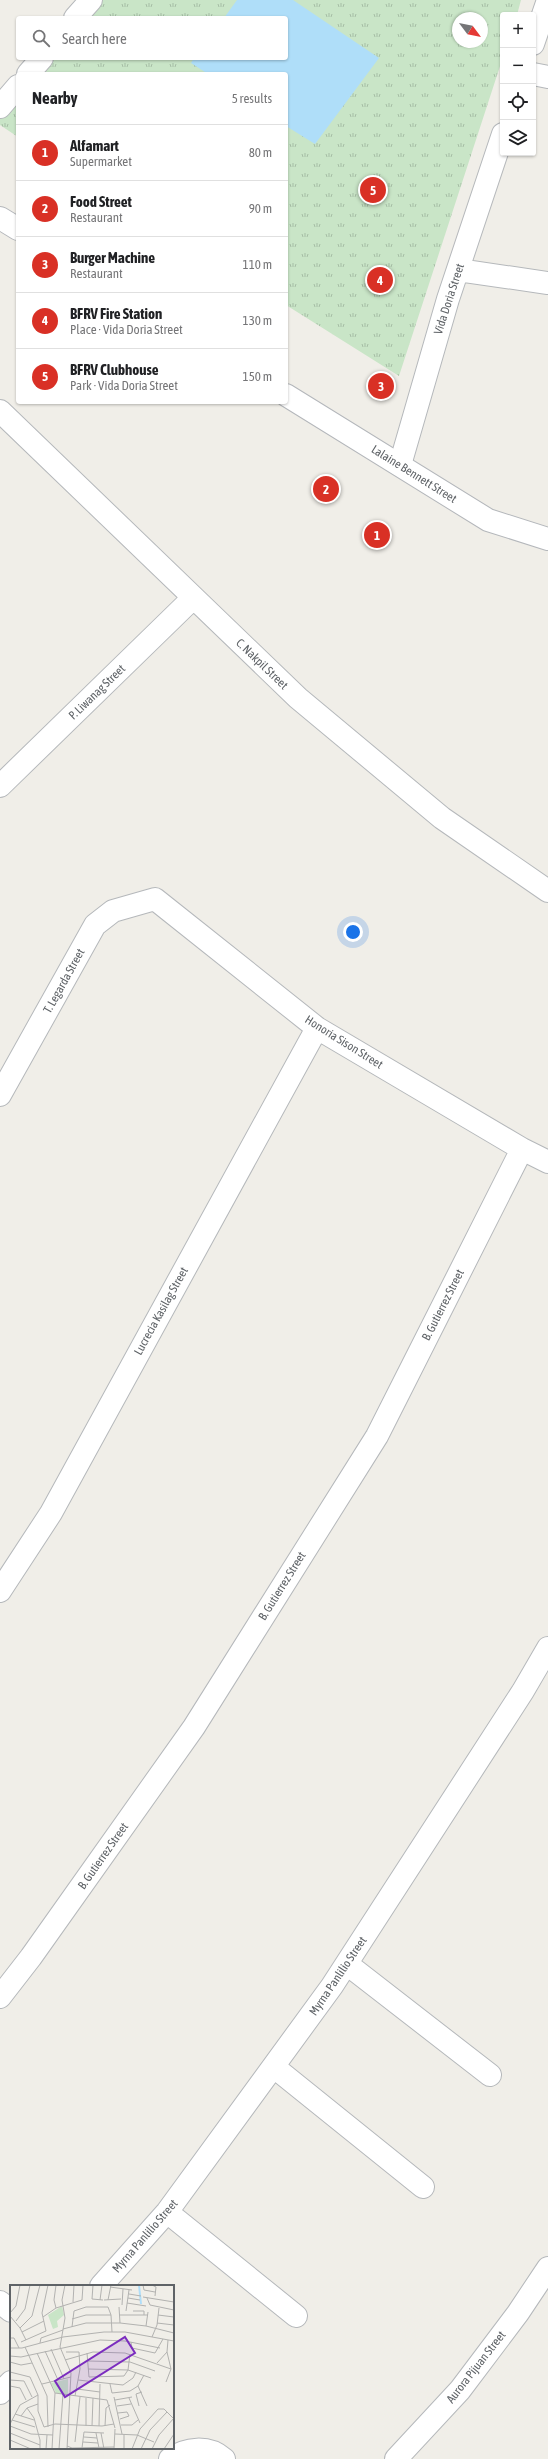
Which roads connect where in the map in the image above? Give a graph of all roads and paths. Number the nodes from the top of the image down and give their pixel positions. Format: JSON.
{"nodes":[{"id":1,"x":91,"y":0,"type":"edge"},
{"id":2,"x":548,"y":0,"type":"edge"},
{"id":3,"x":78,"y":16,"type":"edge"},
{"id":4,"x":536,"y":35,"type":"edge"},
{"id":5,"x":40,"y":60,"type":"edge"},
{"id":6,"x":30,"y":72,"type":"edge"},
{"id":7,"x":536,"y":75,"type":"edge"},
{"id":8,"x":548,"y":77,"type":"edge"},
{"id":9,"x":16,"y":88,"type":"edge"},
{"id":10,"x":0,"y":107,"type":"edge"},
{"id":11,"x":500,"y":143,"type":"edge"},
{"id":12,"x":0,"y":218,"type":"edge"},
{"id":13,"x":16,"y":229,"type":"edge"},
{"id":14,"x":458,"y":270,"type":"junction"},
{"id":15,"x":548,"y":283,"type":"edge"},
{"id":16,"x":288,"y":396,"type":"edge"},
{"id":17,"x":3,"y":420,"type":"edge"},
{"id":18,"x":400,"y":465,"type":"junction"},
{"id":19,"x":548,"y":539,"type":"edge"},
{"id":20,"x":193,"y":598,"type":"junction"},
{"id":21,"x":0,"y":786,"type":"edge"},
{"id":22,"x":548,"y":891,"type":"edge"},
{"id":23,"x":156,"y":899,"type":"joint"},
{"id":24,"x":317,"y":1028,"type":"junction"},
{"id":25,"x":0,"y":1095,"type":"edge"},
{"id":26,"x":522,"y":1149,"type":"junction"},
{"id":27,"x":548,"y":1162,"type":"edge"},
{"id":28,"x":0,"y":1591,"type":"edge"},
{"id":29,"x":548,"y":1648,"type":"edge"},
{"id":30,"x":347,"y":1964,"type":"junction"},
{"id":31,"x":0,"y":1997,"type":"edge"},
{"id":32,"x":274,"y":2067,"type":"junction"},
{"id":33,"x":490,"y":2075,"type":"dead end"},
{"id":34,"x":423,"y":2187,"type":"dead end"},
{"id":35,"x":167,"y":2212,"type":"junction"},
{"id":36,"x":548,"y":2268,"type":"edge"},
{"id":37,"x":102,"y":2285,"type":"edge"},
{"id":38,"x":0,"y":2302,"type":"edge"},
{"id":39,"x":10,"y":2310,"type":"edge"},
{"id":40,"x":296,"y":2316,"type":"dead end"},
{"id":41,"x":10,"y":2383,"type":"edge"},
{"id":42,"x":0,"y":2393,"type":"edge"},
{"id":43,"x":170,"y":2459,"type":"edge"},
{"id":44,"x":224,"y":2459,"type":"edge"},
{"id":45,"x":396,"y":2459,"type":"edge"}],
"edges":[{"from":1,"to":3,"type":"street"},
{"from":2,"to":4,"type":"street"},
{"from":5,"to":6,"type":"street"},
{"from":7,"to":8,"type":"street"},
{"from":9,"to":10,"type":"street"},
{"from":11,"to":14,"type":"street","name":"Vida Doria Street"},
{"from":12,"to":13,"type":"street"},
{"from":14,"to":15,"type":"street"},
{"from":14,"to":18,"type":"street","name":"Vida Doria Street"},
{"from":16,"to":18,"type":"street","name":"Lalaine Bennett Street"},
{"from":17,"to":20,"type":"street","name":"C. Nakpil Street"},
{"from":18,"to":19,"type":"street","name":"Lalaine Bennett Street"},
{"from":20,"to":21,"type":"street","name":"P. Liwanag Street"},
{"from":20,"to":22,"type":"street","name":"C. Nakpil Street"},
{"from":23,"to":24,"type":"street","name":"Honoria Sison Street"},
{"from":23,"to":25,"type":"street","name":"T. Legarda Street"},
{"from":24,"to":26,"type":"street","name":"Honoria Sison Street"},
{"from":24,"to":28,"type":"street","name":"Lucrecia Kasilag Street"},
{"from":26,"to":27,"type":"street","name":"Honoria Sison Street"},
{"from":26,"to":31,"type":"street","name":"B. Gutierrez Street"},
{"from":29,"to":30,"type":"street","name":"Myrna Panlilio Street"},
{"from":30,"to":32,"type":"street","name":"Myrna Panlilio Street"},
{"from":30,"to":33,"type":"street"},
{"from":32,"to":34,"type":"street"},
{"from":32,"to":35,"type":"street","name":"Myrna Panlilio Street"},
{"from":35,"to":37,"type":"street","name":"Myrna Panlilio Street"},
{"from":35,"to":40,"type":"street"},
{"from":36,"to":45,"type":"street","name":"Aurora Pijuan Street"},
{"from":38,"to":39,"type":"street"},
{"from":41,"to":42,"type":"street"},
{"from":43,"to":44,"type":"street"}]}
